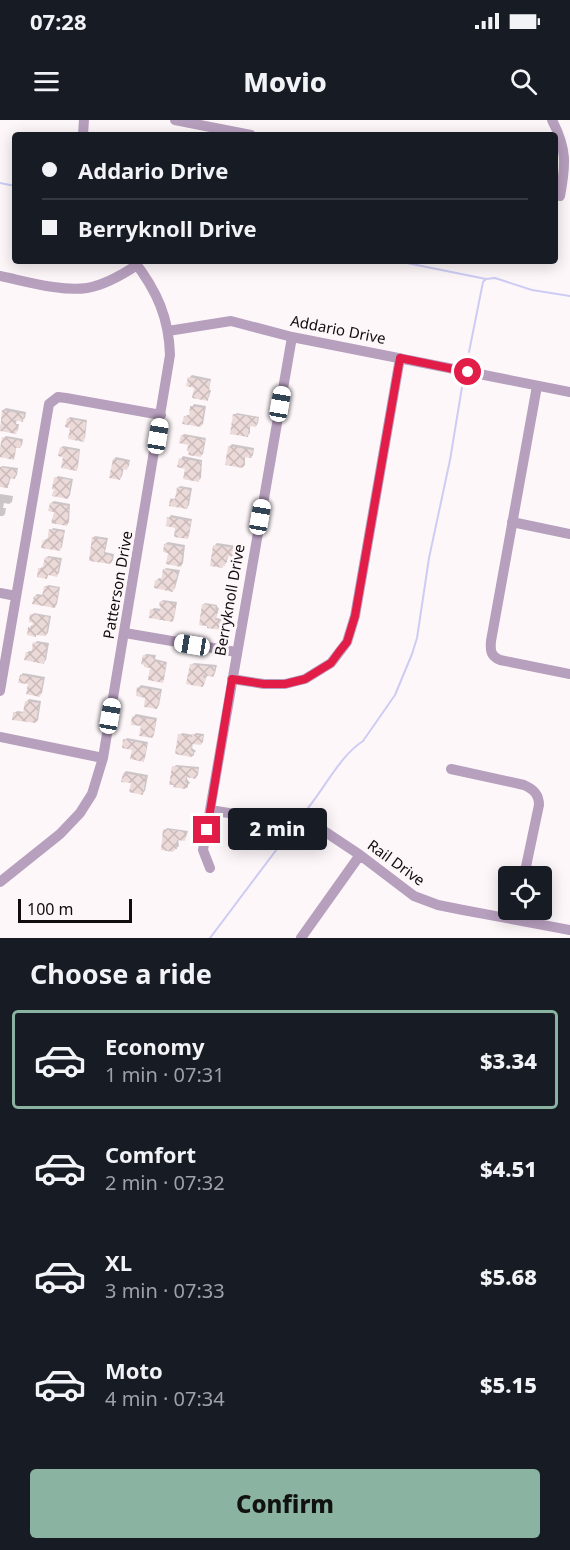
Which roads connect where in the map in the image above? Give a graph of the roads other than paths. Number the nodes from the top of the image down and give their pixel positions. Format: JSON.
{"nodes":[{"id":1,"x":175,"y":120,"type":"edge"},
{"id":2,"x":236,"y":132,"type":"edge"},
{"id":3,"x":558,"y":133,"type":"edge"},
{"id":4,"x":562,"y":196,"type":"edge"},
{"id":5,"x":135,"y":264,"type":"edge"},
{"id":6,"x":137,"y":264,"type":"edge"},
{"id":7,"x":0,"y":276,"type":"edge"},
{"id":8,"x":168,"y":330,"type":"junction"},
{"id":9,"x":292,"y":337,"type":"junction"},
{"id":10,"x":400,"y":358,"type":"junction"},
{"id":11,"x":537,"y":386,"type":"junction"},
{"id":12,"x":570,"y":392,"type":"edge"},
{"id":13,"x":161,"y":415,"type":"junction"},
{"id":14,"x":512,"y":522,"type":"junction"},
{"id":15,"x":570,"y":534,"type":"edge"},
{"id":16,"x":0,"y":593,"type":"edge"},
{"id":17,"x":16,"y":596,"type":"junction"},
{"id":18,"x":125,"y":633,"type":"junction"},
{"id":19,"x":236,"y":652,"type":"junction"},
{"id":20,"x":570,"y":674,"type":"edge"},
{"id":21,"x":232,"y":679,"type":"junction"},
{"id":22,"x":0,"y":691,"type":"edge"},
{"id":23,"x":0,"y":737,"type":"edge"},
{"id":24,"x":103,"y":758,"type":"junction"},
{"id":25,"x":451,"y":769,"type":"dead end"},
{"id":26,"x":210,"y":810,"type":"junction"},
{"id":27,"x":360,"y":855,"type":"junction"},
{"id":28,"x":526,"y":866,"type":"edge"},
{"id":29,"x":210,"y":868,"type":"dead end"},
{"id":30,"x":0,"y":882,"type":"edge"},
{"id":31,"x":498,"y":913,"type":"edge"},
{"id":32,"x":536,"y":920,"type":"edge"},
{"id":33,"x":570,"y":930,"type":"edge"},
{"id":34,"x":301,"y":938,"type":"edge"}],
"edges":[{"from":1,"to":2,"type":"street"},
{"from":3,"to":4,"type":"street"},
{"from":5,"to":7,"type":"street"},
{"from":6,"to":8,"type":"street","name":"Patterson Drive"},
{"from":8,"to":9,"type":"street","name":"Addario Drive"},
{"from":8,"to":13,"type":"street","name":"Patterson Drive"},
{"from":9,"to":10,"type":"street","name":"Addario Drive"},
{"from":9,"to":19,"type":"street","name":"Berryknoll Drive"},
{"from":10,"to":11,"type":"street","name":"Addario Drive"},
{"from":10,"to":21,"type":"street"},
{"from":11,"to":12,"type":"street","name":"Addario Drive"},
{"from":11,"to":14,"type":"street"},
{"from":13,"to":17,"type":"street"},
{"from":13,"to":18,"type":"street","name":"Patterson Drive"},
{"from":14,"to":15,"type":"street"},
{"from":14,"to":20,"type":"street"},
{"from":16,"to":17,"type":"street"},
{"from":17,"to":22,"type":"street"},
{"from":18,"to":19,"type":"street"},
{"from":18,"to":24,"type":"street","name":"Patterson Drive"},
{"from":19,"to":21,"type":"street","name":"Berryknoll Drive"},
{"from":21,"to":26,"type":"street","name":"Berryknoll Drive"},
{"from":23,"to":24,"type":"street"},
{"from":24,"to":30,"type":"street","name":"Patterson Drive"},
{"from":25,"to":28,"type":"street"},
{"from":26,"to":27,"type":"street","name":"Rail Drive"},
{"from":26,"to":29,"type":"street","name":"Berryknoll Drive"},
{"from":27,"to":31,"type":"street","name":"Rail Drive"},
{"from":27,"to":34,"type":"street"},
{"from":32,"to":33,"type":"street","name":"Rail Drive"}]}
